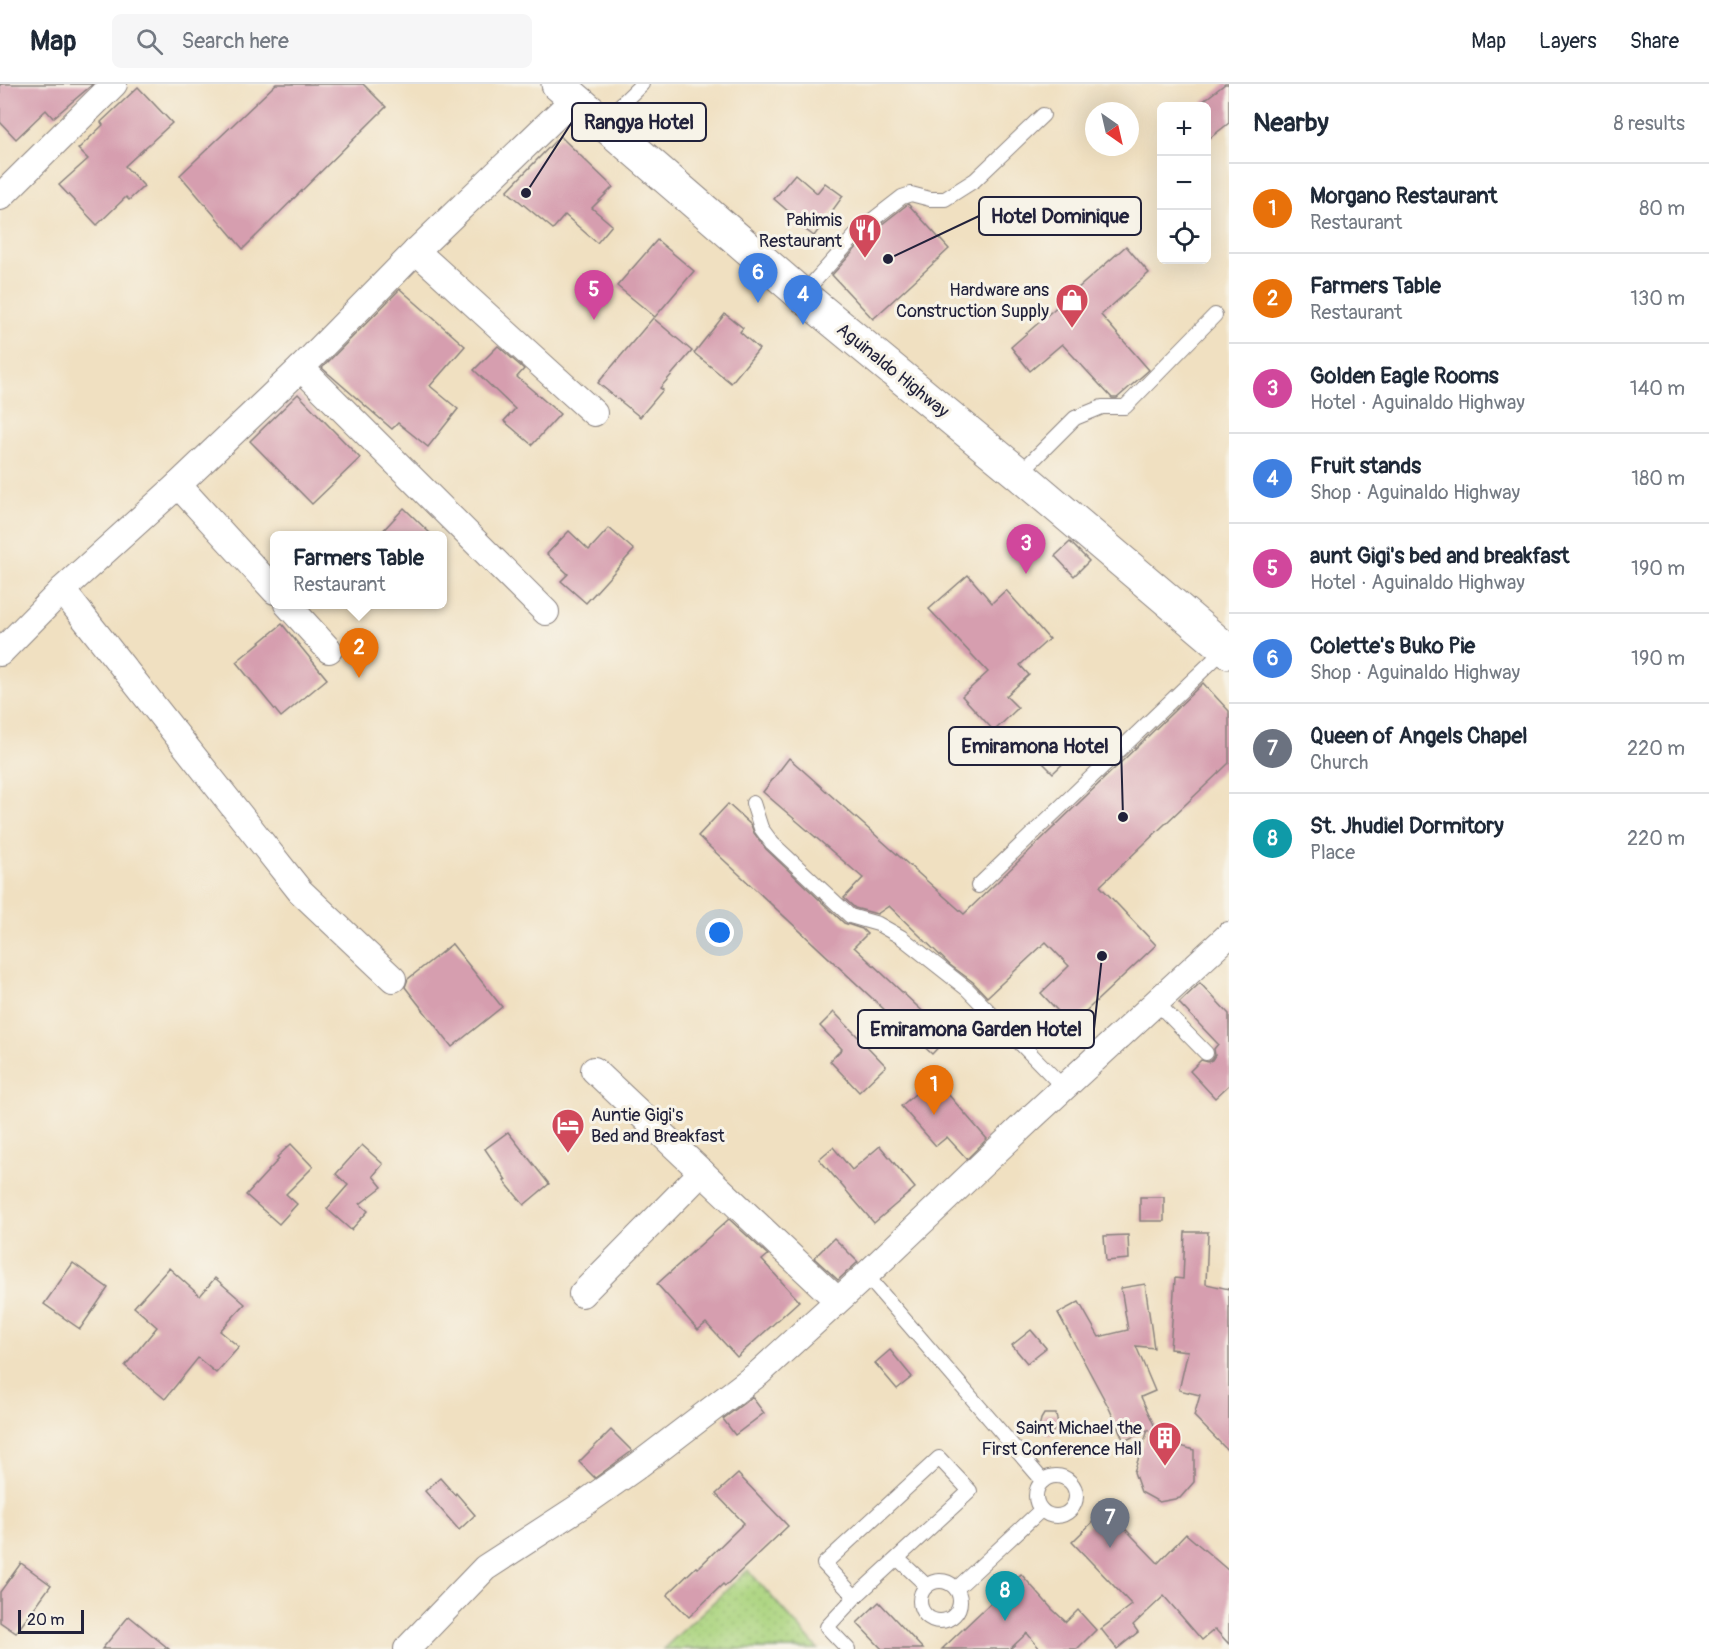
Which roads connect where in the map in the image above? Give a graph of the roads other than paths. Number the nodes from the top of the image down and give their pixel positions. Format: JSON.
{"nodes":[{"id":1,"x":114,"y":84,"type":"edge"},
{"id":2,"x":642,"y":84,"type":"edge"},
{"id":3,"x":567,"y":91,"type":"edge"},
{"id":4,"x":1043,"y":115,"type":"dead end"},
{"id":5,"x":603,"y":123,"type":"junction"},
{"id":6,"x":0,"y":197,"type":"edge"},
{"id":7,"x":416,"y":251,"type":"junction"},
{"id":8,"x":802,"y":295,"type":"junction"},
{"id":9,"x":1215,"y":315,"type":"dead end"},
{"id":10,"x":301,"y":368,"type":"junction"},
{"id":11,"x":594,"y":413,"type":"dead end"},
{"id":12,"x":1019,"y":474,"type":"junction"},
{"id":13,"x":178,"y":485,"type":"junction"},
{"id":14,"x":270,"y":586,"type":"edge"},
{"id":15,"x":62,"y":590,"type":"junction"},
{"id":16,"x":292,"y":609,"type":"edge"},
{"id":17,"x":546,"y":612,"type":"dead end"},
{"id":18,"x":329,"y":650,"type":"dead end"},
{"id":19,"x":1227,"y":651,"type":"edge"},
{"id":20,"x":0,"y":653,"type":"edge"},
{"id":21,"x":753,"y":803,"type":"dead end"},
{"id":22,"x":978,"y":886,"type":"dead end"},
{"id":23,"x":1229,"y":935,"type":"edge"},
{"id":24,"x":393,"y":980,"type":"dead end"},
{"id":25,"x":1156,"y":1002,"type":"junction"},
{"id":26,"x":1206,"y":1053,"type":"dead end"},
{"id":27,"x":594,"y":1070,"type":"dead end"},
{"id":28,"x":1064,"y":1088,"type":"junction"},
{"id":29,"x":702,"y":1172,"type":"junction"},
{"id":30,"x":866,"y":1275,"type":"junction"},
{"id":31,"x":582,"y":1294,"type":"dead end"},
{"id":32,"x":837,"y":1300,"type":"junction"},
{"id":33,"x":1043,"y":1481,"type":"junction"},
{"id":34,"x":1041,"y":1510,"type":"junction"},
{"id":35,"x":898,"y":1559,"type":"junction"},
{"id":36,"x":927,"y":1586,"type":"junction"},
{"id":37,"x":956,"y":1589,"type":"junction"},
{"id":38,"x":855,"y":1597,"type":"junction"},
{"id":39,"x":407,"y":1649,"type":"edge"},
{"id":40,"x":848,"y":1649,"type":"edge"}],
"edges":[{"from":1,"to":6,"type":"street"},
{"from":2,"to":5,"type":"lane"},
{"from":3,"to":5,"type":"main road","name":"Aguinaldo Highway"},
{"from":3,"to":7,"type":"street"},
{"from":4,"to":8,"type":"lane"},
{"from":5,"to":8,"type":"main road","name":"Aguinaldo Highway"},
{"from":7,"to":10,"type":"street"},
{"from":7,"to":11,"type":"street"},
{"from":8,"to":12,"type":"main road","name":"Aguinaldo Highway"},
{"from":9,"to":12,"type":"lane"},
{"from":10,"to":13,"type":"street"},
{"from":10,"to":17,"type":"street"},
{"from":12,"to":19,"type":"main road","name":"Aguinaldo Highway"},
{"from":13,"to":14,"type":"street"},
{"from":13,"to":15,"type":"street"},
{"from":15,"to":20,"type":"street"},
{"from":15,"to":24,"type":"street"},
{"from":16,"to":18,"type":"street"},
{"from":19,"to":22,"type":"lane"},
{"from":21,"to":28,"type":"lane"},
{"from":23,"to":25,"type":"street"},
{"from":25,"to":26,"type":"lane"},
{"from":25,"to":28,"type":"street"},
{"from":27,"to":29,"type":"street"},
{"from":28,"to":30,"type":"street"},
{"from":29,"to":31,"type":"street"},
{"from":29,"to":32,"type":"street"},
{"from":30,"to":32,"type":"street"},
{"from":30,"to":33,"type":"lane"},
{"from":32,"to":39,"type":"street"},
{"from":33,"to":34,"type":"lane"},
{"from":33,"to":34,"type":"lane"},
{"from":34,"to":37,"type":"lane"},
{"from":35,"to":36,"type":"lane"},
{"from":35,"to":38,"type":"lane"},
{"from":35,"to":38,"type":"lane"},
{"from":36,"to":37,"type":"lane"},
{"from":36,"to":37,"type":"lane"},
{"from":38,"to":40,"type":"lane"}]}
